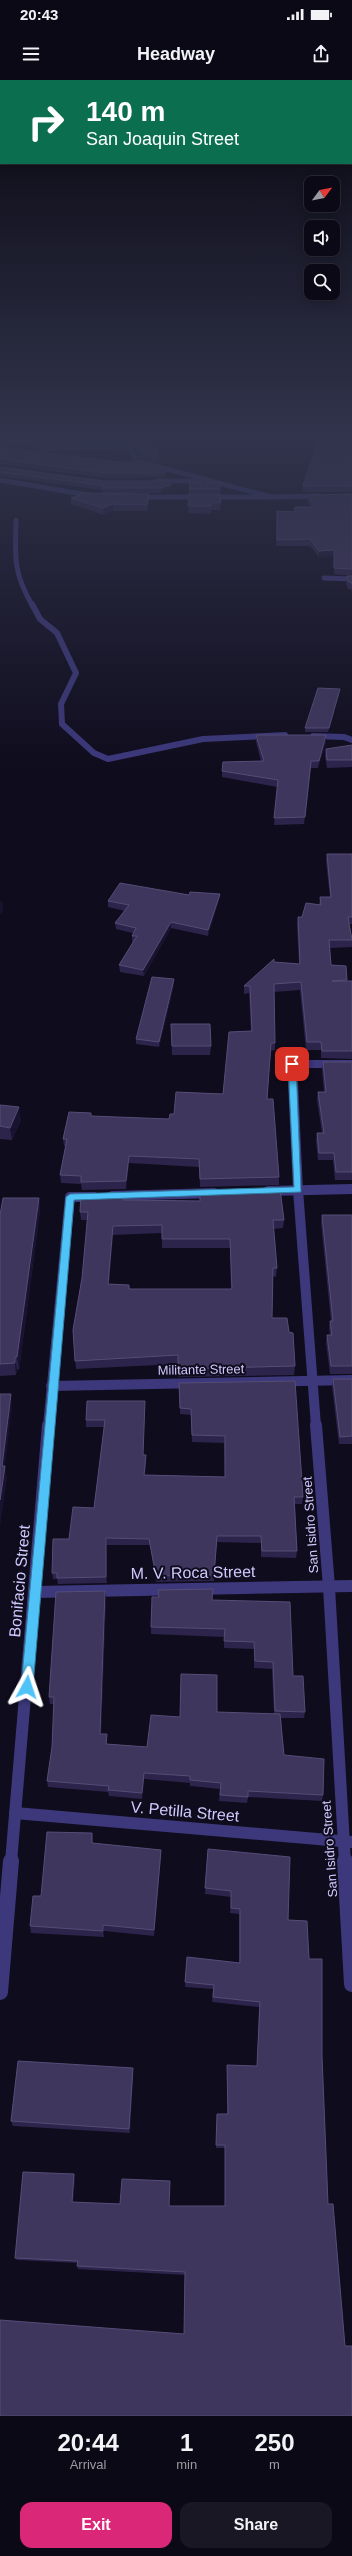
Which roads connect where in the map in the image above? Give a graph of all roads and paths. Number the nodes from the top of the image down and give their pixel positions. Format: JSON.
{"nodes":[{"id":1,"x":15,"y":549,"type":"edge"},
{"id":2,"x":324,"y":578,"type":"dead end"},
{"id":3,"x":352,"y":579,"type":"edge"},
{"id":4,"x":291,"y":735,"type":"edge"},
{"id":5,"x":306,"y":736,"type":"edge"},
{"id":6,"x":352,"y":740,"type":"edge"},
{"id":7,"x":352,"y":1064,"type":"edge"},
{"id":8,"x":298,"y":1190,"type":"junction"},
{"id":9,"x":352,"y":1190,"type":"edge"},
{"id":10,"x":259,"y":1191,"type":"edge"},
{"id":11,"x":228,"y":1192,"type":"edge"},
{"id":12,"x":352,"y":1380,"type":"edge"},
{"id":13,"x":314,"y":1381,"type":"junction"},
{"id":14,"x":52,"y":1386,"type":"junction"},
{"id":15,"x":352,"y":1586,"type":"edge"},
{"id":16,"x":329,"y":1587,"type":"junction"},
{"id":17,"x":35,"y":1592,"type":"junction"},
{"id":18,"x":15,"y":1813,"type":"junction"},
{"id":19,"x":347,"y":1842,"type":"edge"},
{"id":20,"x":352,"y":1984,"type":"edge"},
{"id":21,"x":0,"y":1992,"type":"edge"}],
"edges":[{"from":1,"to":4,"type":"street"},
{"from":2,"to":3,"type":"street"},
{"from":5,"to":6,"type":"street"},
{"from":7,"to":8,"type":"street","name":"San Isidro Street"},
{"from":8,"to":9,"type":"street"},
{"from":8,"to":10,"type":"street"},
{"from":8,"to":13,"type":"street","name":"San Isidro Street"},
{"from":11,"to":14,"type":"street","name":"Bonifacio Street"},
{"from":12,"to":13,"type":"street","name":"Militante Street"},
{"from":13,"to":14,"type":"street","name":"Militante Street"},
{"from":13,"to":16,"type":"street","name":"San Isidro Street"},
{"from":14,"to":17,"type":"street","name":"Bonifacio Street"},
{"from":15,"to":16,"type":"street","name":"M. V. Roca Street"},
{"from":16,"to":17,"type":"street","name":"M. V. Roca Street"},
{"from":16,"to":19,"type":"street","name":"San Isidro Street"},
{"from":17,"to":18,"type":"street","name":"Bonifacio Street"},
{"from":18,"to":19,"type":"street","name":"V. Petilla Street"},
{"from":18,"to":21,"type":"street","name":"Bonifacio Street"},
{"from":19,"to":20,"type":"street","name":"San Isidro Street"}]}
